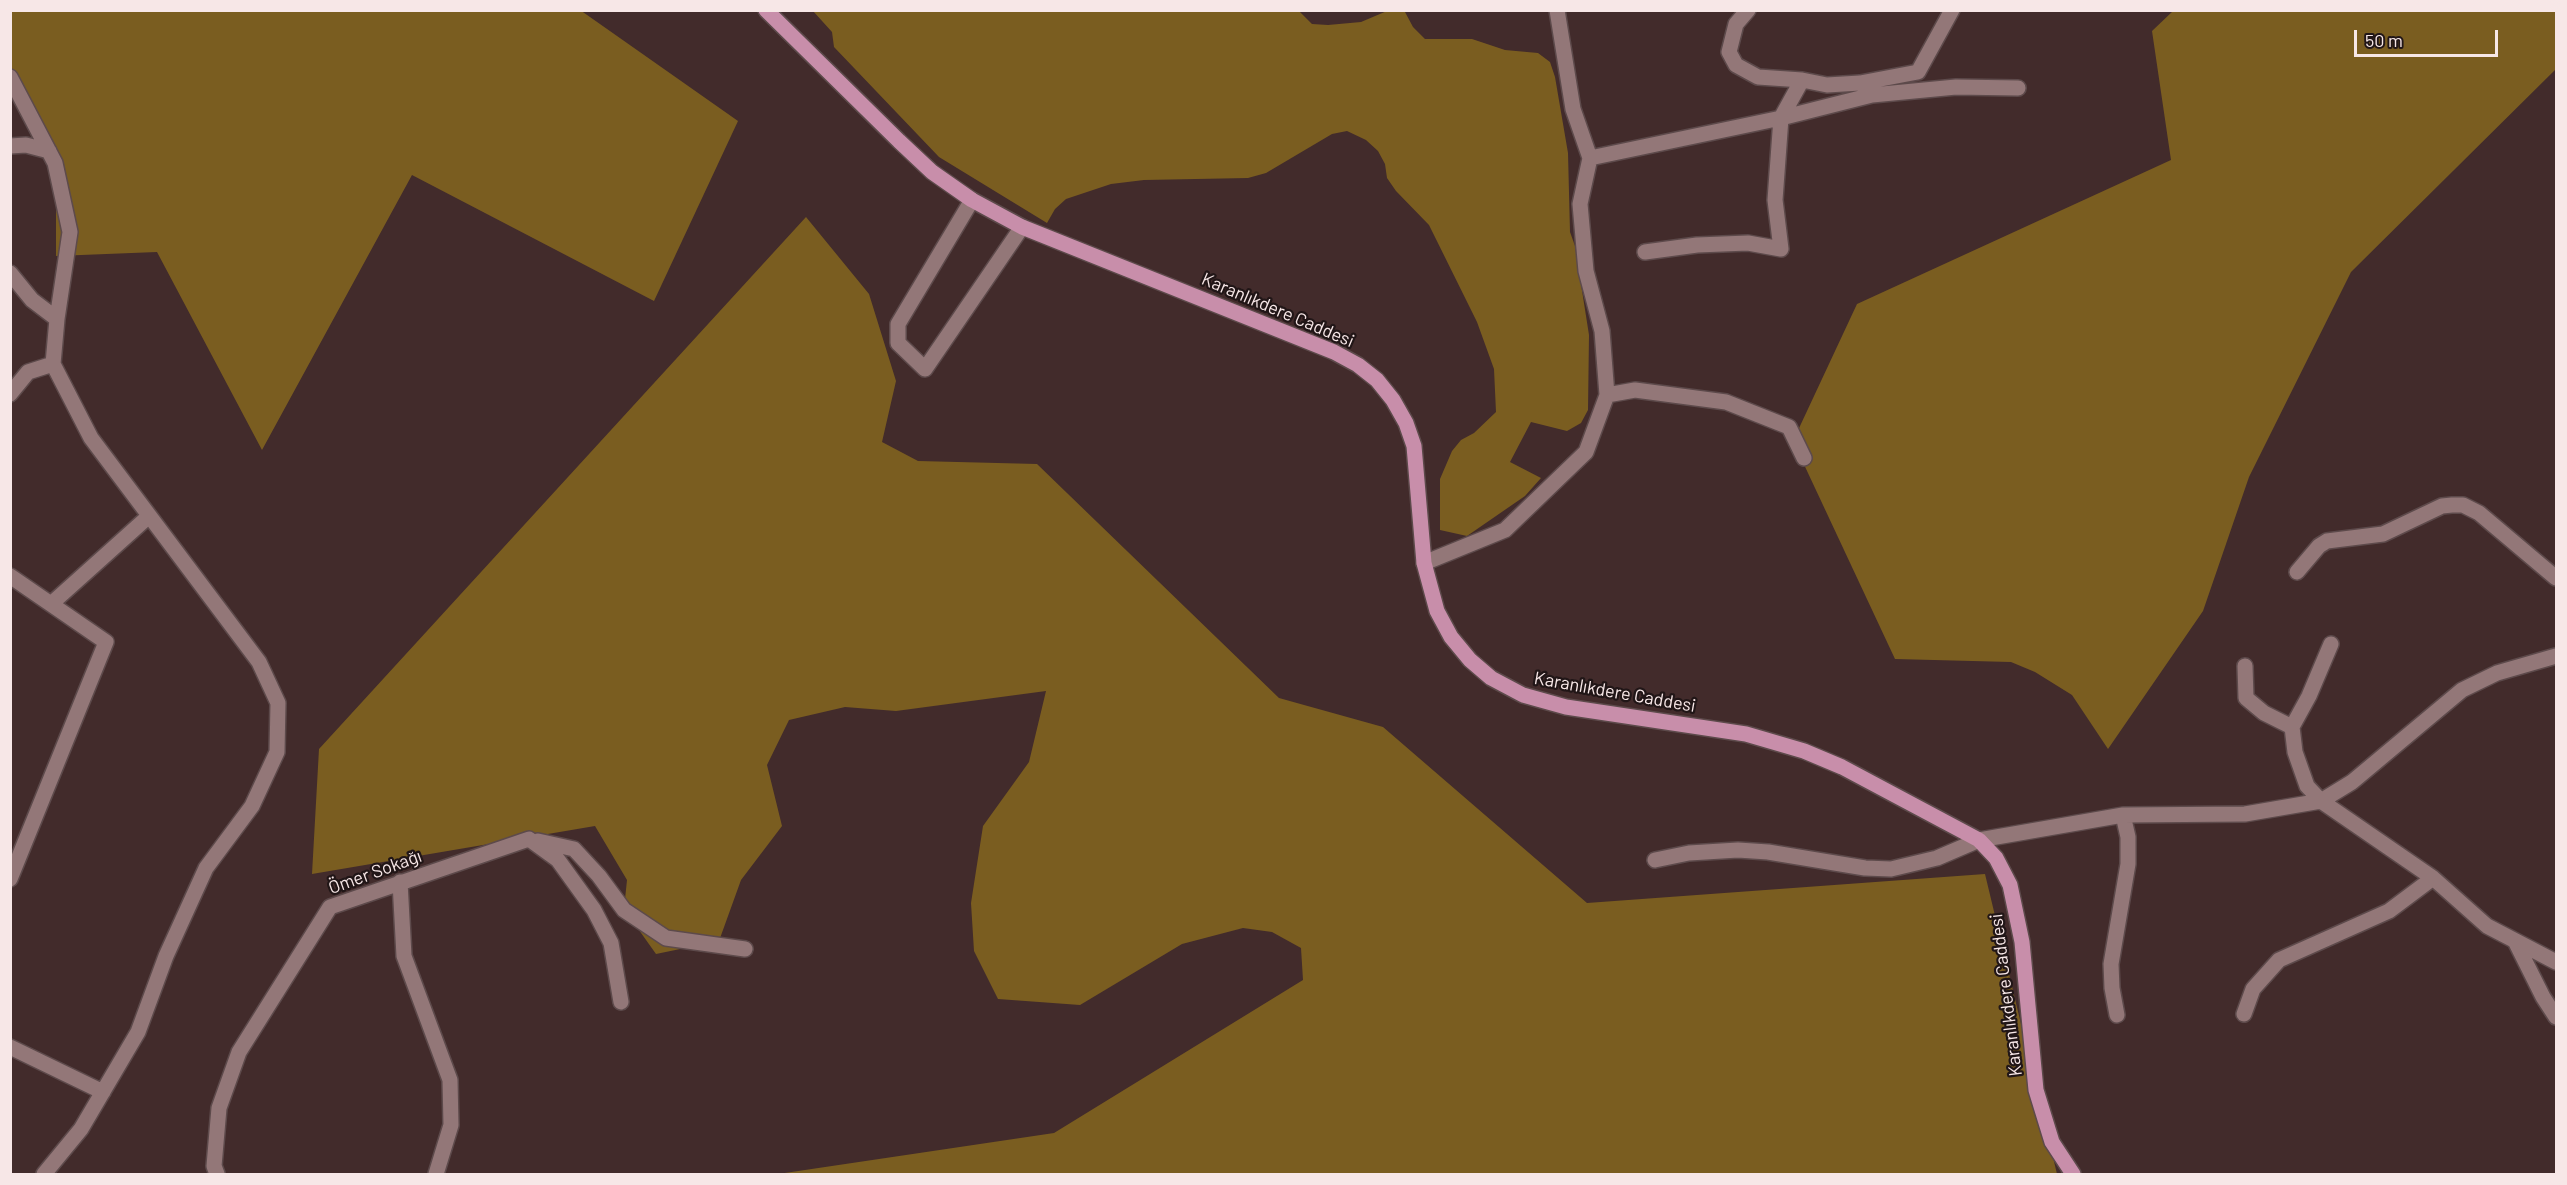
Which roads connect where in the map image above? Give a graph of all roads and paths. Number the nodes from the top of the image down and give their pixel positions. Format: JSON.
{"nodes":[{"id":1,"x":766,"y":10,"type":"edge"},
{"id":2,"x":1557,"y":10,"type":"edge"},
{"id":3,"x":1748,"y":10,"type":"edge"},
{"id":4,"x":1952,"y":10,"type":"edge"},
{"id":5,"x":10,"y":77,"type":"edge"},
{"id":6,"x":1802,"y":80,"type":"junction"},
{"id":7,"x":2018,"y":88,"type":"dead end"},
{"id":8,"x":1781,"y":118,"type":"junction"},
{"id":9,"x":10,"y":146,"type":"edge"},
{"id":10,"x":49,"y":151,"type":"junction"},
{"id":11,"x":1590,"y":158,"type":"junction"},
{"id":12,"x":972,"y":200,"type":"junction"},
{"id":13,"x":1022,"y":227,"type":"junction"},
{"id":14,"x":1645,"y":252,"type":"dead end"},
{"id":15,"x":10,"y":273,"type":"edge"},
{"id":16,"x":57,"y":319,"type":"junction"},
{"id":17,"x":53,"y":364,"type":"junction"},
{"id":18,"x":10,"y":393,"type":"edge"},
{"id":19,"x":1607,"y":395,"type":"junction"},
{"id":20,"x":1804,"y":458,"type":"dead end"},
{"id":21,"x":149,"y":516,"type":"junction"},
{"id":22,"x":1424,"y":563,"type":"junction"},
{"id":23,"x":2297,"y":572,"type":"dead end"},
{"id":24,"x":10,"y":576,"type":"edge"},
{"id":25,"x":2556,"y":578,"type":"edge"},
{"id":26,"x":51,"y":604,"type":"junction"},
{"id":27,"x":2331,"y":644,"type":"dead end"},
{"id":28,"x":2556,"y":656,"type":"edge"},
{"id":29,"x":2245,"y":666,"type":"dead end"},
{"id":30,"x":2292,"y":727,"type":"junction"},
{"id":31,"x":2321,"y":801,"type":"junction"},
{"id":32,"x":2123,"y":815,"type":"junction"},
{"id":33,"x":529,"y":839,"type":"junction"},
{"id":34,"x":1979,"y":840,"type":"junction"},
{"id":35,"x":1655,"y":860,"type":"dead end"},
{"id":36,"x":2433,"y":878,"type":"junction"},
{"id":37,"x":10,"y":879,"type":"edge"},
{"id":38,"x":400,"y":882,"type":"junction"},
{"id":39,"x":2515,"y":941,"type":"junction"},
{"id":40,"x":745,"y":949,"type":"dead end"},
{"id":41,"x":2556,"y":962,"type":"edge"},
{"id":42,"x":621,"y":1002,"type":"dead end"},
{"id":43,"x":2244,"y":1014,"type":"dead end"},
{"id":44,"x":2117,"y":1015,"type":"dead end"},
{"id":45,"x":2556,"y":1017,"type":"edge"},
{"id":46,"x":10,"y":1047,"type":"edge"},
{"id":47,"x":103,"y":1092,"type":"junction"},
{"id":48,"x":44,"y":1174,"type":"edge"},
{"id":49,"x":217,"y":1174,"type":"edge"},
{"id":50,"x":436,"y":1174,"type":"edge"},
{"id":51,"x":2073,"y":1174,"type":"edge"}],
"edges":[{"from":1,"to":12,"type":"main road","name":"Karanlıkdere Caddesi"},
{"from":2,"to":11,"type":"street"},
{"from":3,"to":6,"type":"street"},
{"from":4,"to":6,"type":"street"},
{"from":5,"to":10,"type":"street"},
{"from":6,"to":8,"type":"street"},
{"from":7,"to":8,"type":"street"},
{"from":8,"to":11,"type":"street"},
{"from":8,"to":14,"type":"street"},
{"from":9,"to":10,"type":"street"},
{"from":10,"to":16,"type":"street"},
{"from":11,"to":19,"type":"street"},
{"from":12,"to":13,"type":"main road","name":"Karanlıkdere Caddesi"},
{"from":12,"to":13,"type":"street"},
{"from":13,"to":22,"type":"main road","name":"Karanlıkdere Caddesi"},
{"from":15,"to":16,"type":"street"},
{"from":16,"to":17,"type":"street"},
{"from":17,"to":18,"type":"street"},
{"from":17,"to":21,"type":"street"},
{"from":19,"to":20,"type":"street"},
{"from":19,"to":22,"type":"street"},
{"from":21,"to":26,"type":"street"},
{"from":21,"to":47,"type":"street"},
{"from":22,"to":34,"type":"main road","name":"Karanlıkdere Caddesi"},
{"from":23,"to":25,"type":"street"},
{"from":24,"to":26,"type":"street"},
{"from":26,"to":37,"type":"street"},
{"from":27,"to":30,"type":"street"},
{"from":28,"to":31,"type":"street"},
{"from":29,"to":30,"type":"street"},
{"from":30,"to":31,"type":"street"},
{"from":31,"to":32,"type":"street"},
{"from":31,"to":36,"type":"street"},
{"from":32,"to":34,"type":"street"},
{"from":32,"to":44,"type":"street"},
{"from":33,"to":38,"type":"street","name":"Ömer Sokağı"},
{"from":33,"to":40,"type":"street"},
{"from":33,"to":42,"type":"street"},
{"from":34,"to":35,"type":"street"},
{"from":34,"to":51,"type":"main road","name":"Karanlıkdere Caddesi"},
{"from":36,"to":39,"type":"street"},
{"from":36,"to":43,"type":"street"},
{"from":38,"to":49,"type":"street","name":"Ömer Sokağı"},
{"from":38,"to":50,"type":"street"},
{"from":39,"to":41,"type":"street"},
{"from":39,"to":45,"type":"street"},
{"from":46,"to":47,"type":"street"},
{"from":47,"to":48,"type":"street"}]}
